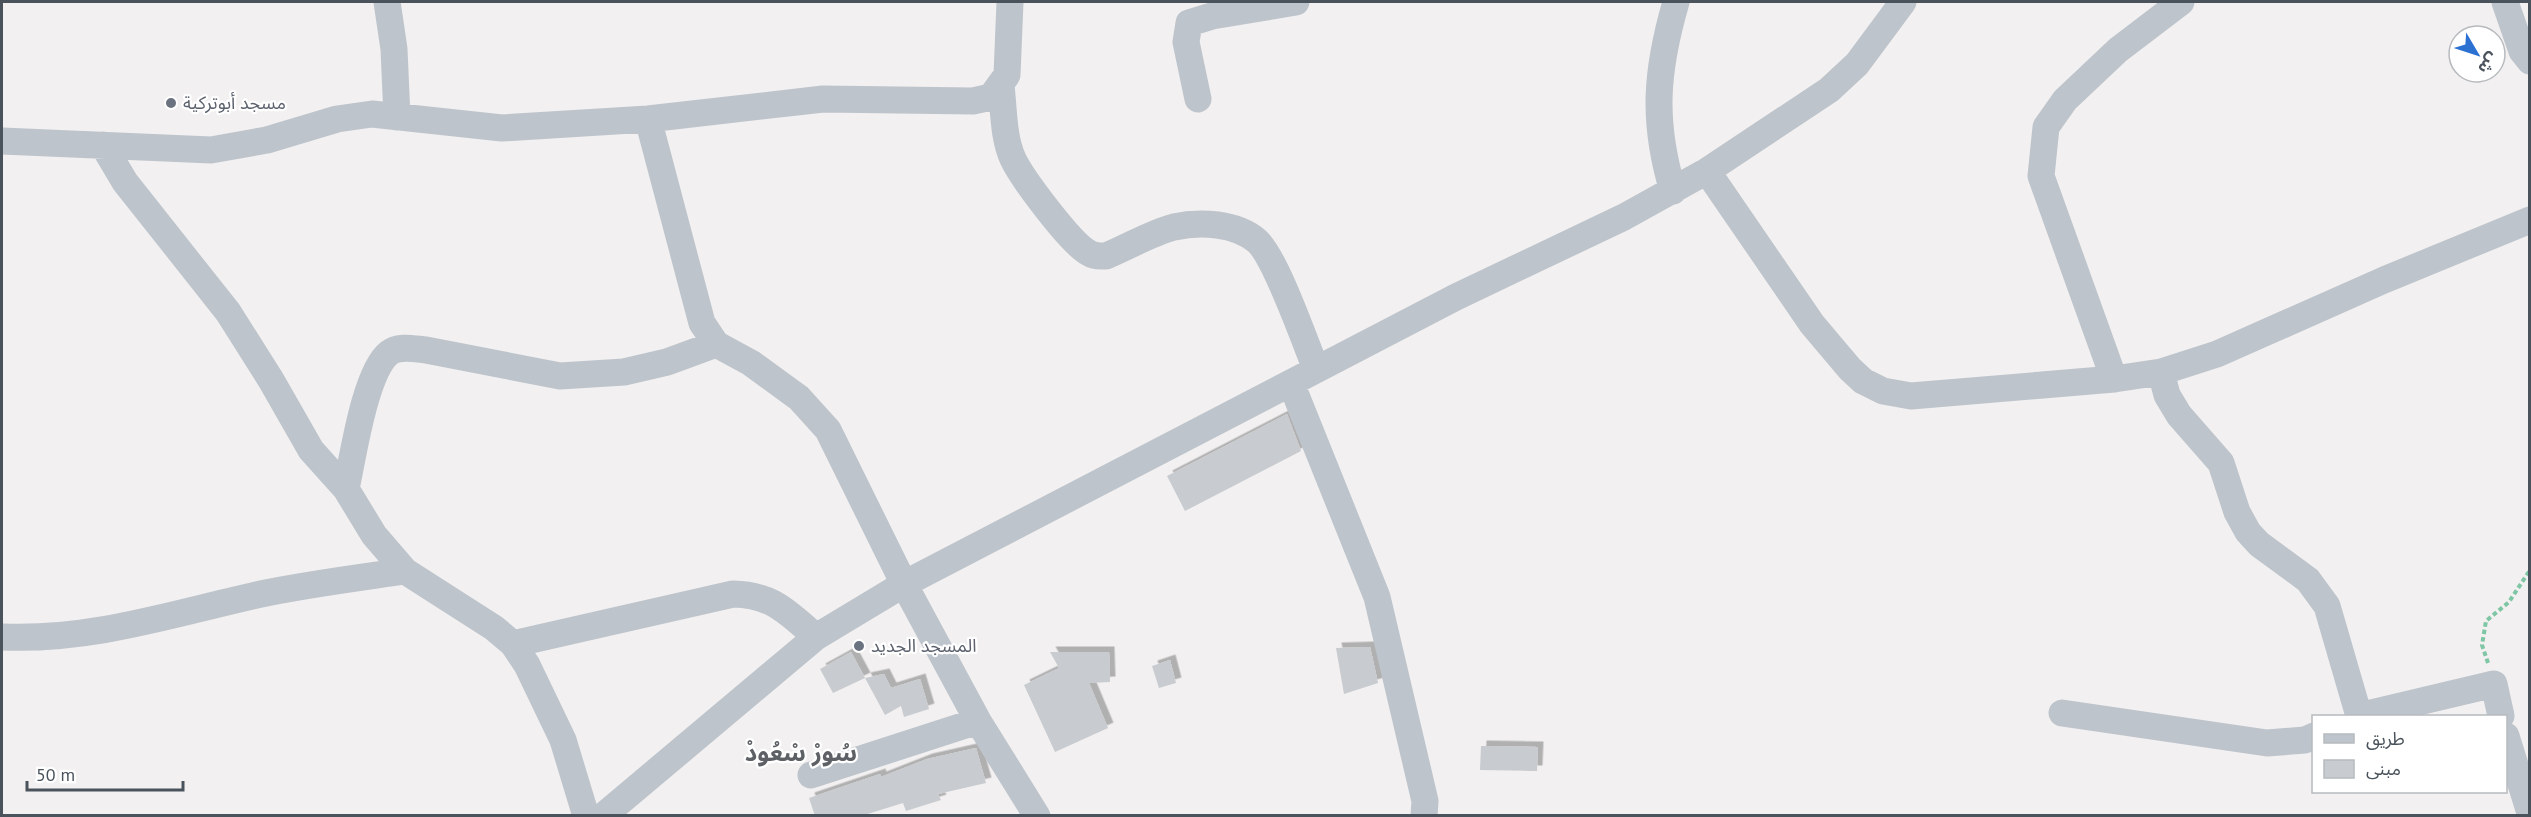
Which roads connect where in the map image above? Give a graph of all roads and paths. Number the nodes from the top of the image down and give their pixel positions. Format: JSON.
{"nodes":[{"id":1,"x":387,"y":2,"type":"edge"},
{"id":2,"x":1010,"y":2,"type":"edge"},
{"id":3,"x":1296,"y":2,"type":"edge"},
{"id":4,"x":1676,"y":2,"type":"edge"},
{"id":5,"x":1903,"y":2,"type":"edge"},
{"id":6,"x":2181,"y":2,"type":"edge"},
{"id":7,"x":2505,"y":2,"type":"edge"},
{"id":8,"x":2529,"y":62,"type":"edge"},
{"id":9,"x":1001,"y":86,"type":"junction"},
{"id":10,"x":1198,"y":99,"type":"dead end"},
{"id":11,"x":397,"y":117,"type":"junction"},
{"id":12,"x":648,"y":119,"type":"junction"},
{"id":13,"x":2,"y":141,"type":"edge"},
{"id":14,"x":103,"y":145,"type":"junction"},
{"id":15,"x":1707,"y":171,"type":"junction"},
{"id":16,"x":1673,"y":190,"type":"junction"},
{"id":17,"x":2529,"y":220,"type":"edge"},
{"id":18,"x":716,"y":344,"type":"junction"},
{"id":19,"x":1316,"y":369,"type":"junction"},
{"id":20,"x":2161,"y":372,"type":"junction"},
{"id":21,"x":2114,"y":379,"type":"junction"},
{"id":22,"x":1290,"y":382,"type":"junction"},
{"id":23,"x":346,"y":489,"type":"junction"},
{"id":24,"x":2529,"y":570,"type":"edge"},
{"id":25,"x":405,"y":571,"type":"junction"},
{"id":26,"x":904,"y":584,"type":"junction"},
{"id":27,"x":816,"y":637,"type":"junction"},
{"id":28,"x":2,"y":638,"type":"edge"},
{"id":29,"x":513,"y":644,"type":"junction"},
{"id":30,"x":2494,"y":684,"type":"junction"},
{"id":31,"x":2062,"y":713,"type":"dead end"},
{"id":32,"x":2358,"y":715,"type":"edge"},
{"id":33,"x":2367,"y":715,"type":"edge"},
{"id":34,"x":2501,"y":715,"type":"edge"},
{"id":35,"x":978,"y":721,"type":"junction"},
{"id":36,"x":2312,"y":737,"type":"edge"},
{"id":37,"x":2507,"y":742,"type":"edge"},
{"id":38,"x":811,"y":775,"type":"dead end"},
{"id":39,"x":2529,"y":813,"type":"edge"},
{"id":40,"x":586,"y":816,"type":"edge"},
{"id":41,"x":603,"y":816,"type":"edge"},
{"id":42,"x":1037,"y":816,"type":"edge"},
{"id":43,"x":1424,"y":816,"type":"edge"}],
"edges":[{"from":1,"to":11,"type":"street"},
{"from":2,"to":9,"type":"street"},
{"from":3,"to":10,"type":"street"},
{"from":4,"to":16,"type":"street"},
{"from":5,"to":15,"type":"street"},
{"from":6,"to":21,"type":"street"},
{"from":7,"to":8,"type":"street"},
{"from":9,"to":12,"type":"street"},
{"from":9,"to":19,"type":"street"},
{"from":11,"to":12,"type":"street"},
{"from":11,"to":14,"type":"street"},
{"from":12,"to":18,"type":"street"},
{"from":13,"to":14,"type":"street"},
{"from":14,"to":23,"type":"street"},
{"from":15,"to":16,"type":"street"},
{"from":15,"to":21,"type":"street"},
{"from":16,"to":19,"type":"street"},
{"from":17,"to":20,"type":"street"},
{"from":18,"to":23,"type":"street"},
{"from":18,"to":26,"type":"street"},
{"from":19,"to":22,"type":"street"},
{"from":20,"to":21,"type":"street"},
{"from":20,"to":32,"type":"street"},
{"from":22,"to":26,"type":"street"},
{"from":22,"to":43,"type":"street"},
{"from":23,"to":25,"type":"street"},
{"from":24,"to":30,"type":"path"},
{"from":25,"to":28,"type":"street"},
{"from":25,"to":29,"type":"street"},
{"from":26,"to":27,"type":"street"},
{"from":26,"to":35,"type":"street"},
{"from":27,"to":29,"type":"street"},
{"from":27,"to":41,"type":"street"},
{"from":29,"to":40,"type":"street"},
{"from":30,"to":33,"type":"street"},
{"from":30,"to":34,"type":"street"},
{"from":31,"to":36,"type":"street"},
{"from":35,"to":38,"type":"street"},
{"from":35,"to":42,"type":"street"},
{"from":37,"to":39,"type":"street"}]}
